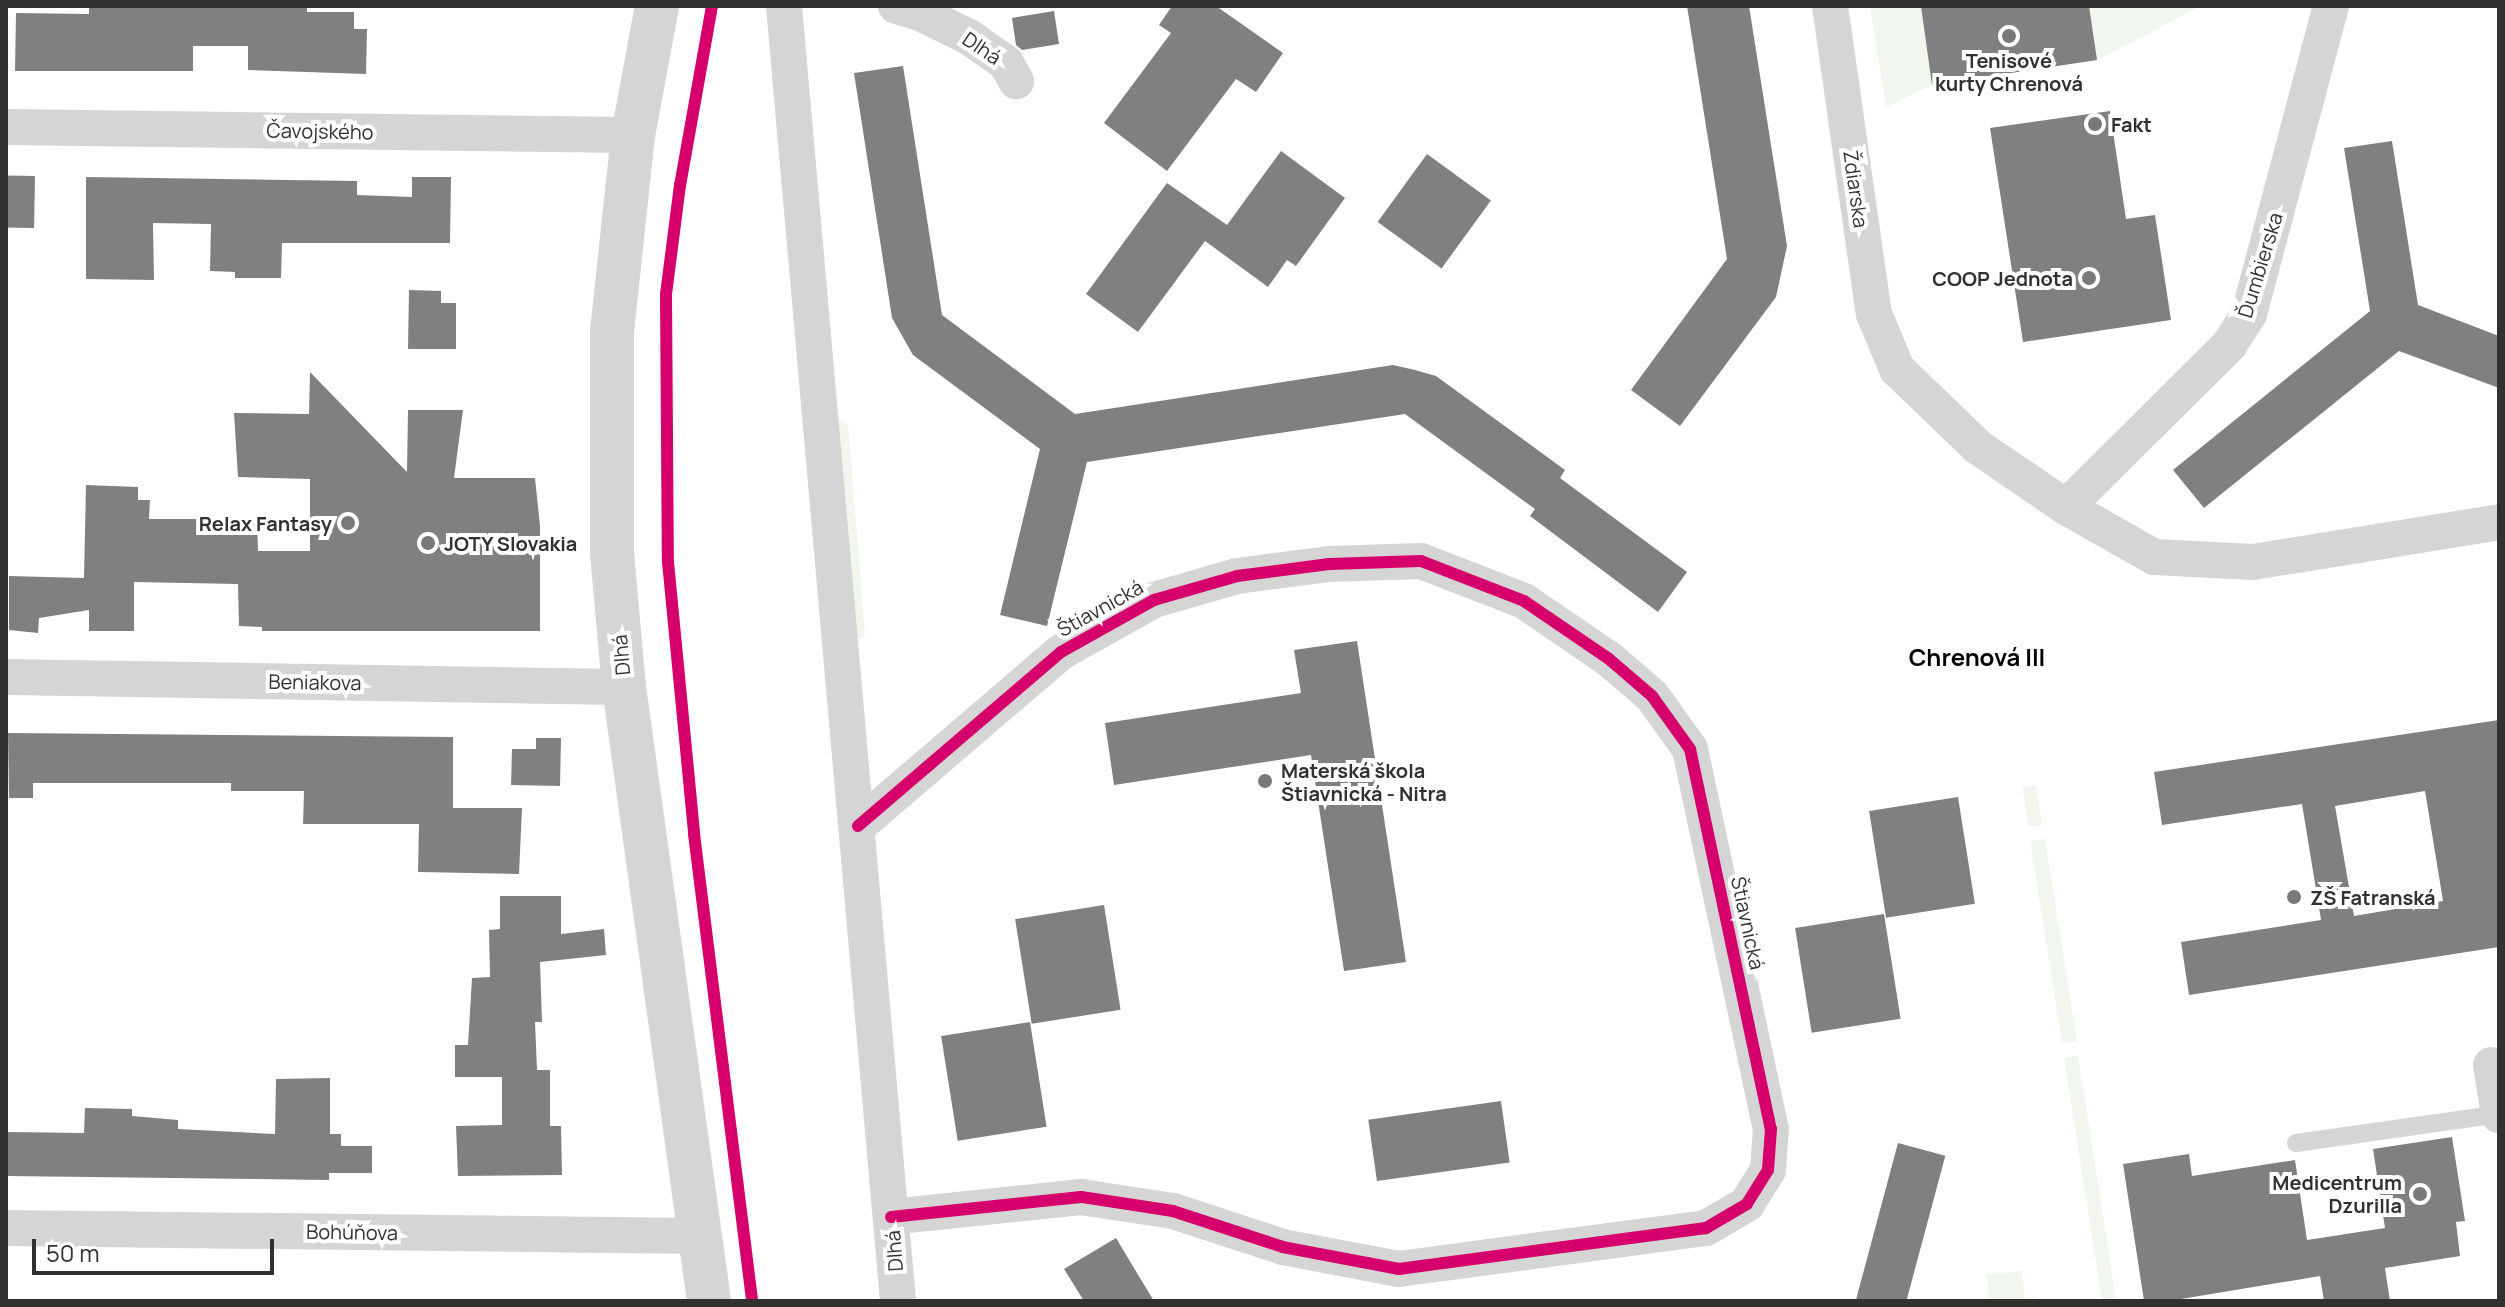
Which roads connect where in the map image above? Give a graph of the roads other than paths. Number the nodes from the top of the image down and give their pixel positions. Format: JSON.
{"nodes":[{"id":1,"x":657,"y":6,"type":"edge"},
{"id":2,"x":784,"y":6,"type":"edge"},
{"id":3,"x":896,"y":6,"type":"edge"},
{"id":4,"x":1830,"y":6,"type":"edge"},
{"id":5,"x":2331,"y":6,"type":"edge"},
{"id":6,"x":1016,"y":81,"type":"dead end"},
{"id":7,"x":6,"y":127,"type":"edge"},
{"id":8,"x":633,"y":135,"type":"junction"},
{"id":9,"x":2066,"y":507,"type":"junction"},
{"id":10,"x":2499,"y":522,"type":"edge"},
{"id":11,"x":6,"y":677,"type":"edge"},
{"id":12,"x":624,"y":687,"type":"junction"},
{"id":13,"x":858,"y":826,"type":"junction"},
{"id":14,"x":2497,"y":1097,"type":"edge"},
{"id":15,"x":2296,"y":1143,"type":"dead end"},
{"id":16,"x":891,"y":1217,"type":"junction"},
{"id":17,"x":6,"y":1228,"type":"edge"},
{"id":18,"x":699,"y":1236,"type":"junction"},
{"id":19,"x":709,"y":1301,"type":"edge"},
{"id":20,"x":898,"y":1301,"type":"edge"}],
"edges":[{"from":1,"to":8,"type":"street","name":"Dlhá"},
{"from":2,"to":13,"type":"street","name":"Dlhá"},
{"from":3,"to":6,"type":"street","name":"Dlhá"},
{"from":4,"to":9,"type":"street","name":"Ždiarska"},
{"from":5,"to":9,"type":"street","name":"Ďumbierska"},
{"from":7,"to":8,"type":"street","name":"Čavojského"},
{"from":8,"to":12,"type":"street","name":"Dlhá"},
{"from":9,"to":10,"type":"street"},
{"from":11,"to":12,"type":"street","name":"Beniakova"},
{"from":12,"to":18,"type":"street","name":"Dlhá"},
{"from":13,"to":16,"type":"street","name":"Dlhá"},
{"from":13,"to":16,"type":"street","name":"Štiavnická"},
{"from":14,"to":15,"type":"lane"},
{"from":16,"to":20,"type":"street","name":"Dlhá"},
{"from":17,"to":18,"type":"street","name":"Bohúňova"},
{"from":18,"to":19,"type":"street","name":"Dlhá"}]}
